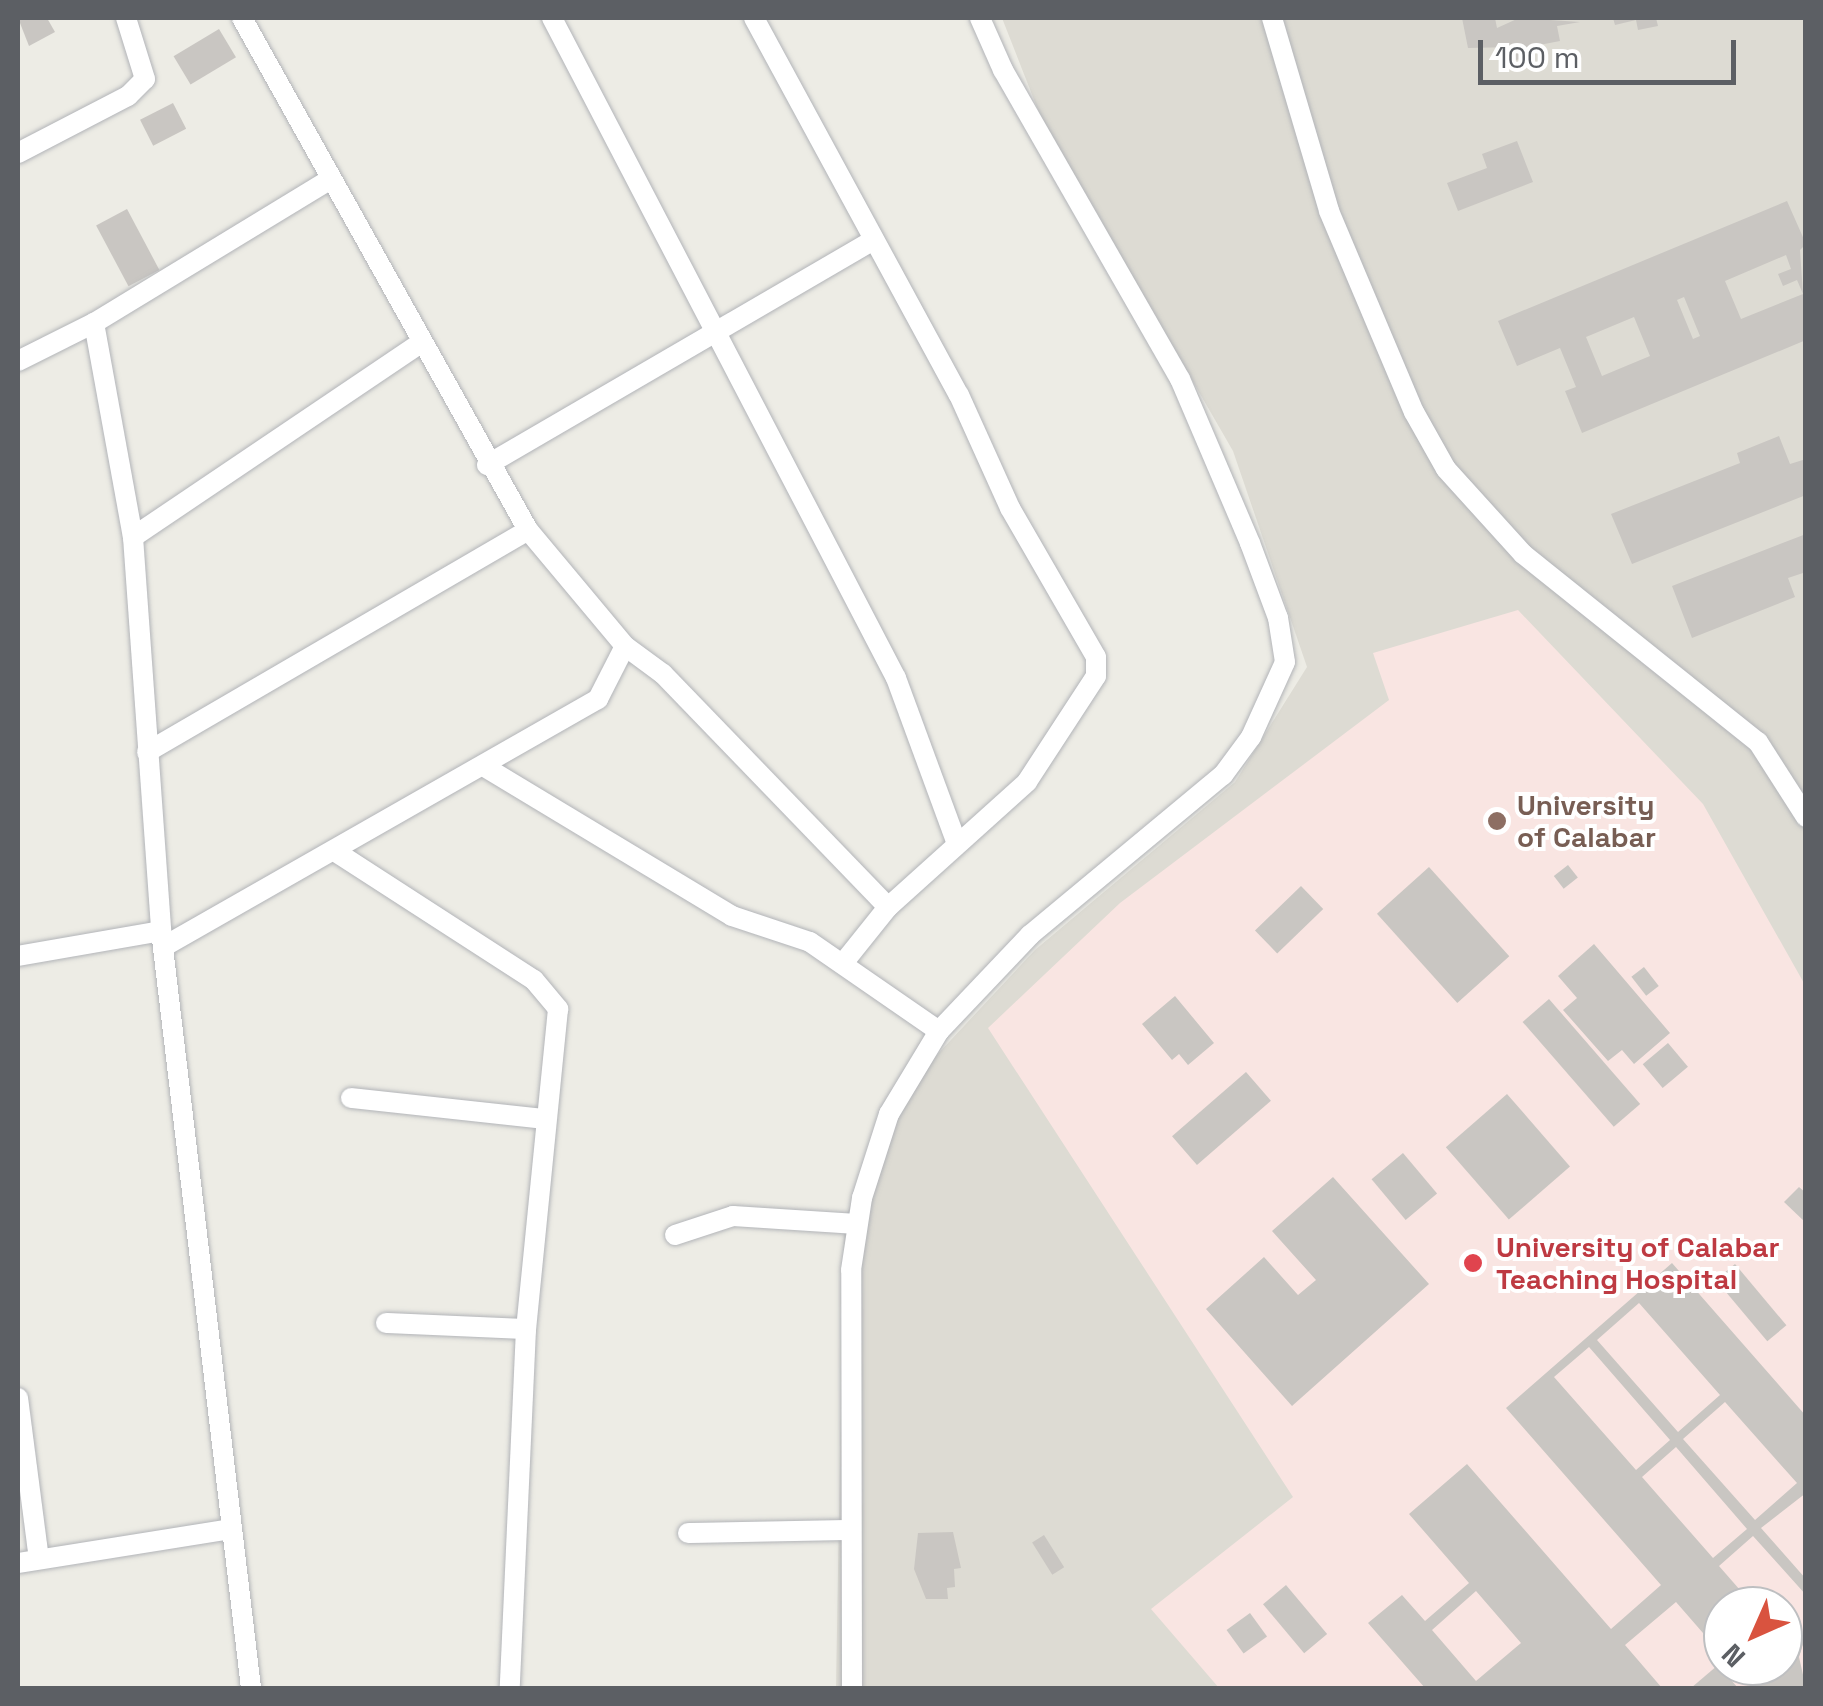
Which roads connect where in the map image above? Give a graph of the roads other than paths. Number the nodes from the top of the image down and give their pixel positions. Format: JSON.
{"nodes":[{"id":1,"x":126,"y":18,"type":"edge"},
{"id":2,"x":242,"y":18,"type":"edge"},
{"id":3,"x":552,"y":18,"type":"edge"},
{"id":4,"x":754,"y":18,"type":"edge"},
{"id":5,"x":980,"y":18,"type":"edge"},
{"id":6,"x":1272,"y":18,"type":"edge"},
{"id":7,"x":18,"y":153,"type":"edge"},
{"id":8,"x":331,"y":180,"type":"junction"},
{"id":9,"x":872,"y":241,"type":"junction"},
{"id":10,"x":94,"y":323,"type":"junction"},
{"id":11,"x":716,"y":328,"type":"junction"},
{"id":12,"x":420,"y":343,"type":"junction"},
{"id":13,"x":18,"y":361,"type":"edge"},
{"id":14,"x":487,"y":465,"type":"junction"},
{"id":15,"x":528,"y":530,"type":"junction"},
{"id":16,"x":133,"y":537,"type":"junction"},
{"id":17,"x":625,"y":646,"type":"junction"},
{"id":18,"x":147,"y":752,"type":"junction"},
{"id":19,"x":485,"y":768,"type":"junction"},
{"id":20,"x":1806,"y":817,"type":"edge"},
{"id":21,"x":956,"y":841,"type":"junction"},
{"id":22,"x":336,"y":852,"type":"junction"},
{"id":23,"x":888,"y":908,"type":"junction"},
{"id":24,"x":162,"y":939,"type":"junction"},
{"id":25,"x":18,"y":956,"type":"edge"},
{"id":26,"x":844,"y":962,"type":"junction"},
{"id":27,"x":940,"y":1031,"type":"junction"},
{"id":28,"x":351,"y":1098,"type":"dead end"},
{"id":29,"x":546,"y":1120,"type":"junction"},
{"id":30,"x":857,"y":1224,"type":"junction"},
{"id":31,"x":675,"y":1235,"type":"dead end"},
{"id":32,"x":386,"y":1322,"type":"dead end"},
{"id":33,"x":526,"y":1329,"type":"junction"},
{"id":34,"x":18,"y":1398,"type":"edge"},
{"id":35,"x":231,"y":1529,"type":"junction"},
{"id":36,"x":849,"y":1530,"type":"junction"},
{"id":37,"x":688,"y":1533,"type":"dead end"},
{"id":38,"x":28,"y":1561,"type":"edge"},
{"id":39,"x":252,"y":1688,"type":"edge"},
{"id":40,"x":510,"y":1688,"type":"edge"},
{"id":41,"x":852,"y":1688,"type":"edge"}],
"edges":[{"from":1,"to":7,"type":"street"},
{"from":2,"to":8,"type":"street"},
{"from":3,"to":11,"type":"street"},
{"from":4,"to":9,"type":"street"},
{"from":5,"to":27,"type":"street"},
{"from":6,"to":20,"type":"street"},
{"from":8,"to":10,"type":"street"},
{"from":8,"to":12,"type":"street"},
{"from":9,"to":11,"type":"street"},
{"from":9,"to":21,"type":"street"},
{"from":10,"to":13,"type":"street"},
{"from":10,"to":16,"type":"street"},
{"from":11,"to":14,"type":"street"},
{"from":11,"to":21,"type":"street"},
{"from":12,"to":14,"type":"street"},
{"from":12,"to":16,"type":"street"},
{"from":14,"to":15,"type":"street"},
{"from":15,"to":17,"type":"street"},
{"from":15,"to":18,"type":"street"},
{"from":16,"to":18,"type":"street"},
{"from":17,"to":19,"type":"street"},
{"from":17,"to":23,"type":"street"},
{"from":18,"to":24,"type":"street"},
{"from":19,"to":22,"type":"street"},
{"from":19,"to":26,"type":"street"},
{"from":21,"to":23,"type":"street"},
{"from":22,"to":24,"type":"street"},
{"from":22,"to":29,"type":"street"},
{"from":23,"to":26,"type":"street"},
{"from":24,"to":25,"type":"street"},
{"from":24,"to":35,"type":"street"},
{"from":26,"to":27,"type":"street"},
{"from":27,"to":30,"type":"street"},
{"from":28,"to":29,"type":"street"},
{"from":29,"to":33,"type":"street"},
{"from":30,"to":31,"type":"street"},
{"from":30,"to":36,"type":"street"},
{"from":32,"to":33,"type":"street"},
{"from":33,"to":40,"type":"street"},
{"from":34,"to":38,"type":"street"},
{"from":35,"to":38,"type":"street"},
{"from":35,"to":39,"type":"street"},
{"from":36,"to":37,"type":"street"},
{"from":36,"to":41,"type":"street"}]}
